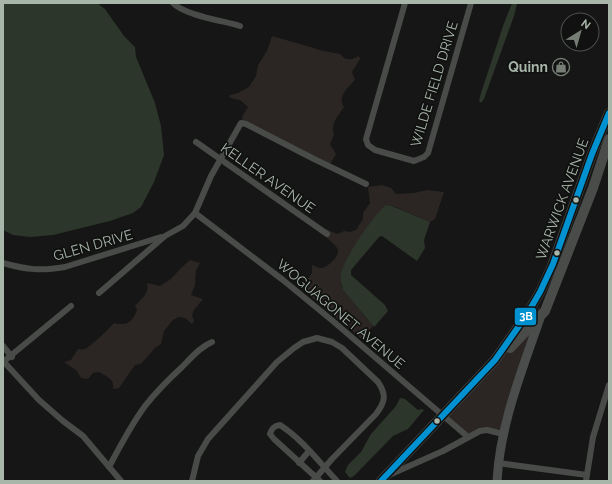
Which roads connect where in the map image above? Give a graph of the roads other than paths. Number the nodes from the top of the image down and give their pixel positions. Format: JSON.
{"nodes":[{"id":1,"x":173,"y":3,"type":"edge"},
{"id":2,"x":405,"y":3,"type":"edge"},
{"id":3,"x":471,"y":3,"type":"edge"},
{"id":4,"x":240,"y":26,"type":"dead end"},
{"id":5,"x":609,"y":113,"type":"edge"},
{"id":6,"x":609,"y":139,"type":"edge"},
{"id":7,"x":196,"y":142,"type":"dead end"},
{"id":8,"x":220,"y":160,"type":"junction"},
{"id":9,"x":366,"y":184,"type":"dead end"},
{"id":10,"x":195,"y":213,"type":"junction"},
{"id":11,"x":327,"y":234,"type":"dead end"},
{"id":12,"x":165,"y":236,"type":"junction"},
{"id":13,"x":3,"y":263,"type":"edge"},
{"id":14,"x":553,"y":264,"type":"junction"},
{"id":15,"x":99,"y":293,"type":"dead end"},
{"id":16,"x":70,"y":306,"type":"dead end"},
{"id":17,"x":542,"y":314,"type":"junction"},
{"id":18,"x":212,"y":342,"type":"dead end"},
{"id":19,"x":3,"y":346,"type":"edge"},
{"id":20,"x":12,"y":356,"type":"junction"},
{"id":21,"x":3,"y":362,"type":"edge"},
{"id":22,"x":484,"y":370,"type":"junction"},
{"id":23,"x":609,"y":385,"type":"edge"},
{"id":24,"x":442,"y":416,"type":"junction"},
{"id":25,"x":503,"y":434,"type":"junction"},
{"id":26,"x":468,"y":437,"type":"junction"},
{"id":27,"x":309,"y":451,"type":"junction"},
{"id":28,"x":299,"y":463,"type":"junction"},
{"id":29,"x":498,"y":463,"type":"junction"},
{"id":30,"x":109,"y":467,"type":"junction"},
{"id":31,"x":325,"y":468,"type":"junction"},
{"id":32,"x":383,"y":478,"type":"edge"},
{"id":33,"x":586,"y":478,"type":"edge"},
{"id":34,"x":316,"y":480,"type":"edge"},
{"id":35,"x":121,"y":481,"type":"edge"},
{"id":36,"x":192,"y":481,"type":"edge"},
{"id":37,"x":338,"y":481,"type":"edge"},
{"id":38,"x":497,"y":481,"type":"edge"}],
"edges":[{"from":1,"to":4,"type":"street"},
{"from":2,"to":3,"type":"street","name":"WILDE FIELD DRIVE"},
{"from":5,"to":14,"type":"main road","name":"WARWICK AVENUE"},
{"from":6,"to":17,"type":"main road","name":"WARWICK AVENUE"},
{"from":7,"to":8,"type":"street","name":"KELLER AVENUE"},
{"from":8,"to":9,"type":"street"},
{"from":8,"to":10,"type":"street"},
{"from":8,"to":11,"type":"street","name":"KELLER AVENUE"},
{"from":10,"to":12,"type":"street"},
{"from":10,"to":24,"type":"street","name":"WOGUAGONET AVENUE"},
{"from":12,"to":13,"type":"street","name":"GLEN DRIVE"},
{"from":12,"to":15,"type":"street"},
{"from":14,"to":17,"type":"main road","name":"WARWICK AVENUE"},
{"from":14,"to":22,"type":"main road"},
{"from":16,"to":20,"type":"street"},
{"from":17,"to":22,"type":"main road"},
{"from":17,"to":25,"type":"main road","name":"WARWICK AVENUE"},
{"from":18,"to":30,"type":"street"},
{"from":19,"to":20,"type":"street"},
{"from":20,"to":21,"type":"street"},
{"from":21,"to":30,"type":"street"},
{"from":22,"to":24,"type":"main road"},
{"from":23,"to":33,"type":"street"},
{"from":24,"to":26,"type":"street","name":"WOGUAGONET AVENUE"},
{"from":24,"to":32,"type":"main road"},
{"from":25,"to":26,"type":"street"},
{"from":25,"to":29,"type":"main road","name":"WARWICK AVENUE"},
{"from":26,"to":32,"type":"street"},
{"from":27,"to":28,"type":"street"},
{"from":27,"to":28,"type":"street"},
{"from":27,"to":31,"type":"street"},
{"from":28,"to":34,"type":"street"},
{"from":29,"to":33,"type":"street"},
{"from":29,"to":38,"type":"main road","name":"WARWICK AVENUE"},
{"from":30,"to":35,"type":"street"},
{"from":31,"to":34,"type":"street"},
{"from":31,"to":36,"type":"street"},
{"from":31,"to":37,"type":"street"}]}
